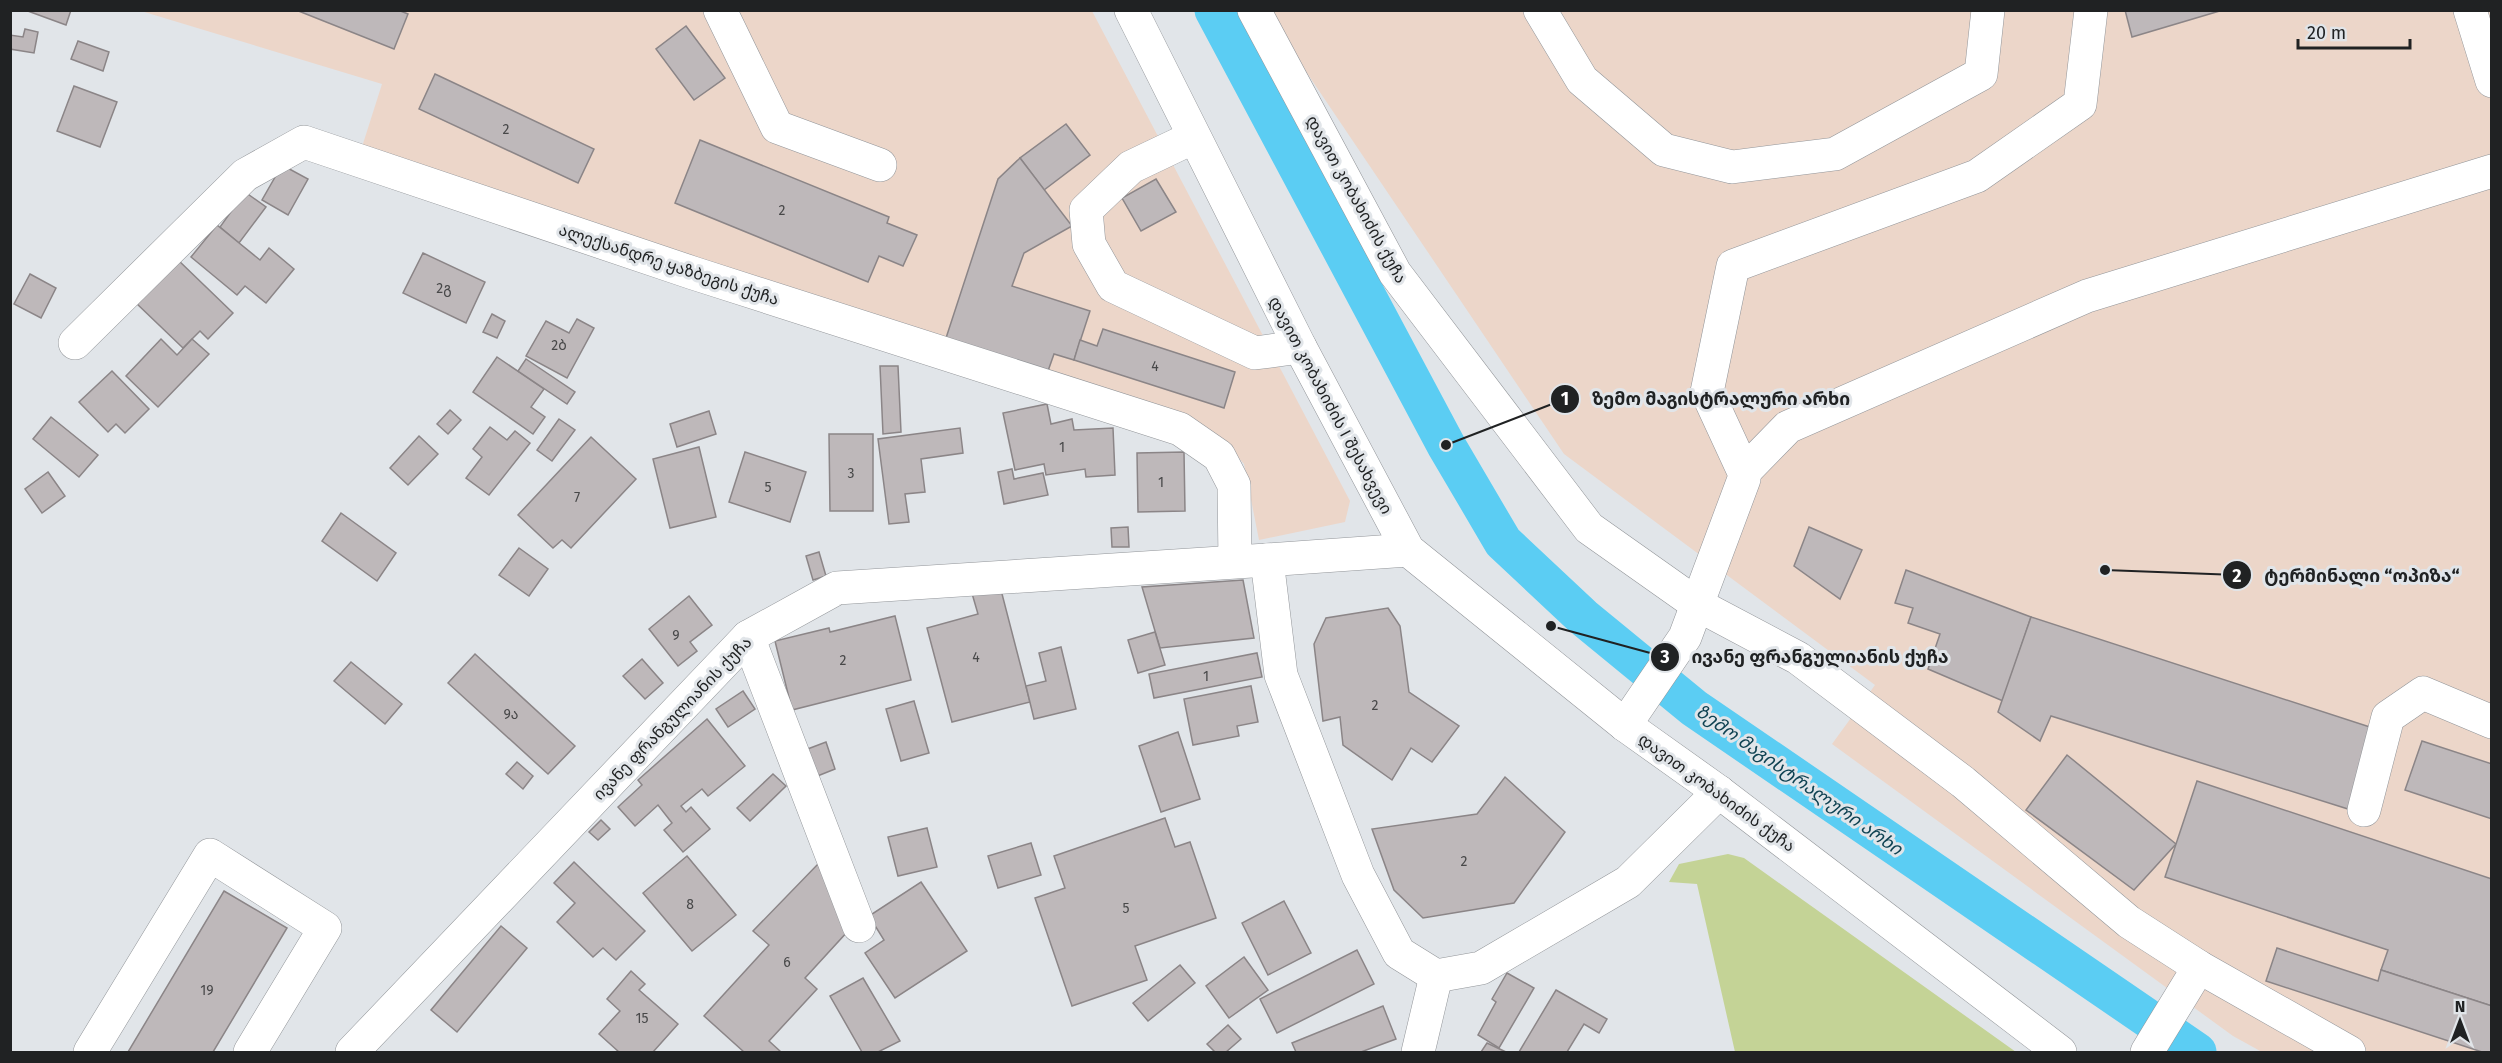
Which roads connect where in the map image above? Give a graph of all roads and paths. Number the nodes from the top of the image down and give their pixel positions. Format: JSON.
{"nodes":[{"id":1,"x":720,"y":10,"type":"edge"},
{"id":2,"x":1131,"y":10,"type":"edge"},
{"id":3,"x":1254,"y":10,"type":"edge"},
{"id":4,"x":1540,"y":10,"type":"edge"},
{"id":5,"x":1988,"y":10,"type":"edge"},
{"id":6,"x":2091,"y":10,"type":"edge"},
{"id":7,"x":2470,"y":10,"type":"edge"},
{"id":8,"x":2492,"y":81,"type":"edge"},
{"id":9,"x":1194,"y":137,"type":"junction"},
{"id":10,"x":880,"y":165,"type":"dead end"},
{"id":11,"x":2492,"y":171,"type":"edge"},
{"id":12,"x":75,"y":343,"type":"dead end"},
{"id":13,"x":1300,"y":347,"type":"junction"},
{"id":14,"x":1744,"y":472,"type":"junction"},
{"id":15,"x":1408,"y":550,"type":"junction"},
{"id":16,"x":1267,"y":560,"type":"junction"},
{"id":17,"x":1235,"y":561,"type":"junction"},
{"id":18,"x":1698,"y":604,"type":"junction"},
{"id":19,"x":748,"y":637,"type":"junction"},
{"id":20,"x":2492,"y":722,"type":"edge"},
{"id":21,"x":1625,"y":725,"type":"junction"},
{"id":22,"x":1719,"y":792,"type":"junction"},
{"id":23,"x":2364,"y":810,"type":"dead end"},
{"id":24,"x":860,"y":927,"type":"dead end"},
{"id":25,"x":2199,"y":967,"type":"junction"},
{"id":26,"x":1436,"y":976,"type":"junction"},
{"id":27,"x":90,"y":1053,"type":"edge"},
{"id":28,"x":250,"y":1053,"type":"edge"},
{"id":29,"x":352,"y":1053,"type":"edge"},
{"id":30,"x":1418,"y":1053,"type":"edge"},
{"id":31,"x":2060,"y":1053,"type":"edge"},
{"id":32,"x":2147,"y":1053,"type":"edge"},
{"id":33,"x":2349,"y":1053,"type":"edge"}],
"edges":[{"from":1,"to":10,"type":"street"},
{"from":2,"to":9,"type":"street","name":"დავით კობახიძის I შესახვევი"},
{"from":3,"to":18,"type":"street","name":"დავით კობახიძის ქუჩა"},
{"from":4,"to":5,"type":"street"},
{"from":6,"to":14,"type":"street"},
{"from":7,"to":8,"type":"street"},
{"from":9,"to":13,"type":"street","name":"დავით კობახიძის I შესახვევი"},
{"from":9,"to":13,"type":"street"},
{"from":11,"to":14,"type":"street"},
{"from":12,"to":17,"type":"street","name":"ალექსანდრე ყაზბეგის ქუჩა"},
{"from":13,"to":15,"type":"street","name":"დავით კობახიძის I შესახვევი"},
{"from":14,"to":18,"type":"street"},
{"from":15,"to":16,"type":"street","name":"ივანე ფრანგულიანის ქუჩა"},
{"from":15,"to":21,"type":"street","name":"დავით კობახიძის I შესახვევი"},
{"from":16,"to":17,"type":"street","name":"ივანე ფრანგულიანის ქუჩა"},
{"from":16,"to":26,"type":"street"},
{"from":17,"to":19,"type":"street","name":"ივანე ფრანგულიანის ქუჩა"},
{"from":18,"to":21,"type":"street","name":"დავით კობახიძის ქუჩა"},
{"from":18,"to":25,"type":"street"},
{"from":19,"to":24,"type":"street"},
{"from":19,"to":29,"type":"street","name":"ივანე ფრანგულიანის ქუჩა"},
{"from":20,"to":23,"type":"street"},
{"from":21,"to":22,"type":"street","name":"დავით კობახიძის ქუჩა"},
{"from":22,"to":26,"type":"street"},
{"from":22,"to":31,"type":"street","name":"დავით კობახიძის ქუჩა"},
{"from":25,"to":32,"type":"street"},
{"from":25,"to":33,"type":"street"},
{"from":26,"to":30,"type":"street"},
{"from":27,"to":28,"type":"street"}]}
